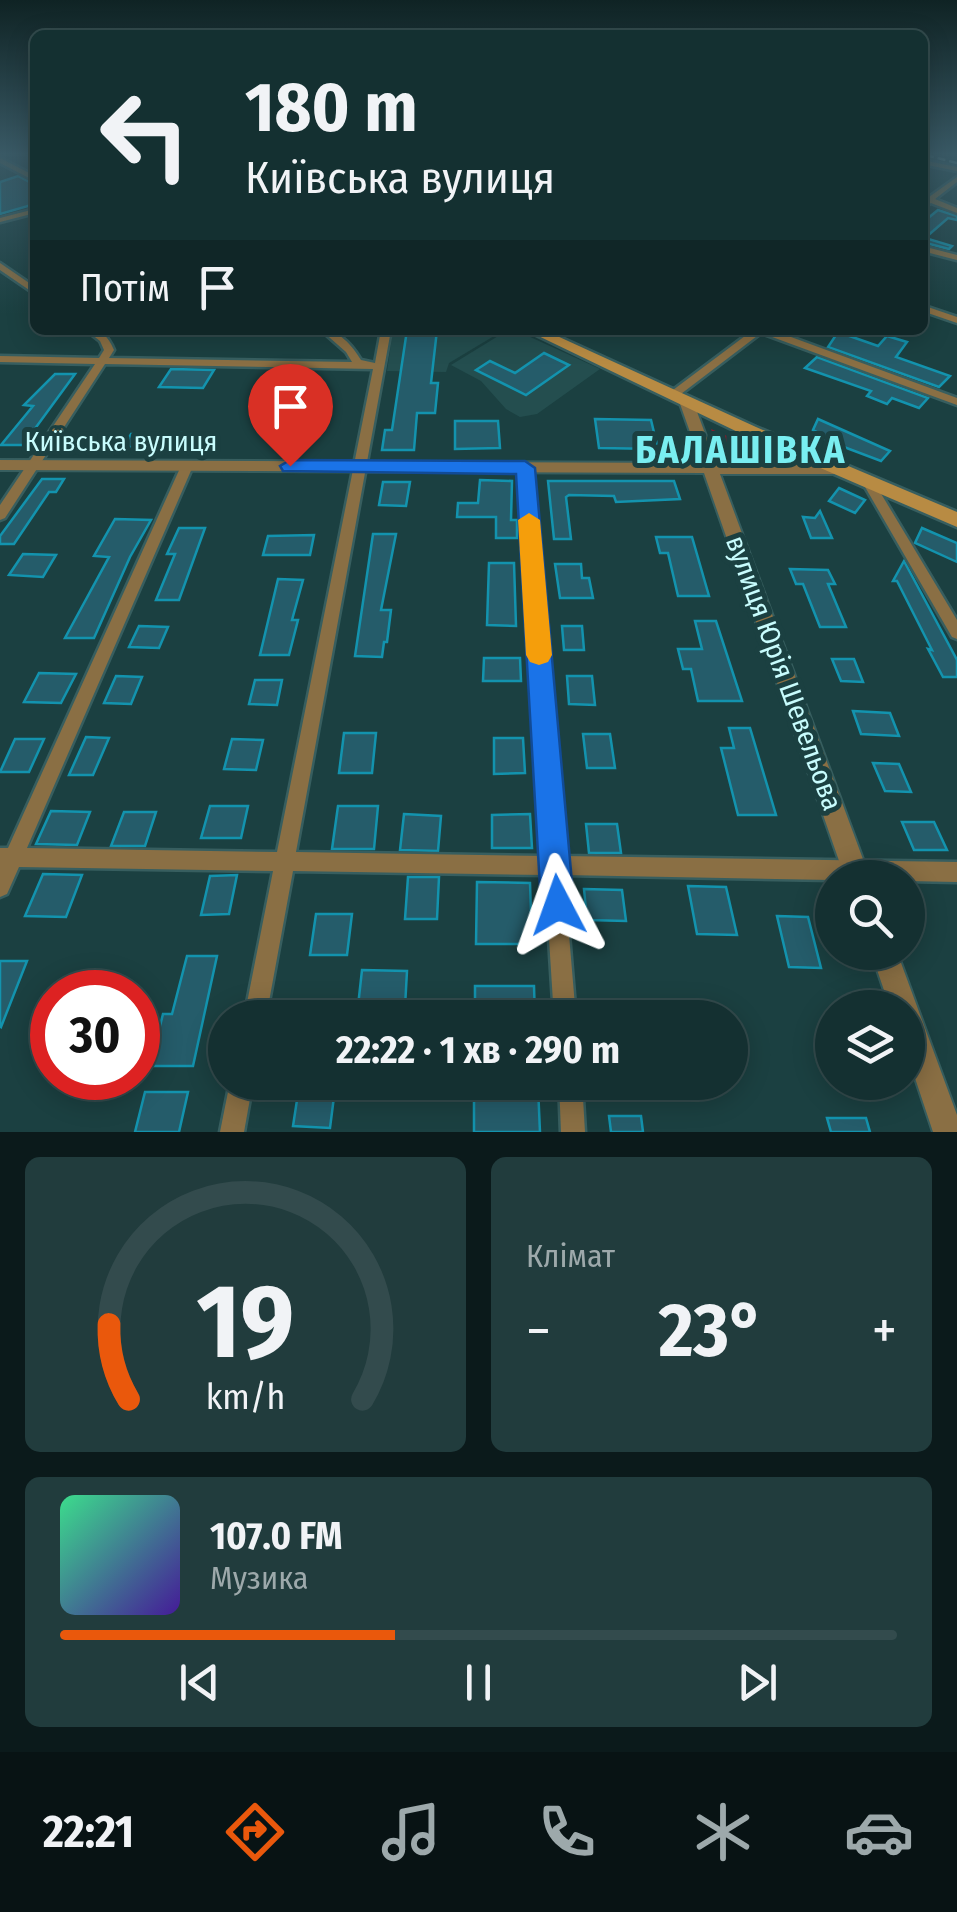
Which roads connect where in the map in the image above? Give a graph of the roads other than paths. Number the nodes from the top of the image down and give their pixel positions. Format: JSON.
{"nodes":[{"id":1,"x":30,"y":212,"type":"edge"},
{"id":2,"x":0,"y":220,"type":"edge"},
{"id":3,"x":928,"y":250,"type":"edge"},
{"id":4,"x":957,"y":258,"type":"edge"},
{"id":5,"x":0,"y":266,"type":"edge"},
{"id":6,"x":30,"y":287,"type":"edge"},
{"id":7,"x":928,"y":310,"type":"edge"},
{"id":8,"x":957,"y":320,"type":"edge"},
{"id":9,"x":98,"y":335,"type":"edge"},
{"id":10,"x":332,"y":335,"type":"edge"},
{"id":11,"x":385,"y":335,"type":"edge"},
{"id":12,"x":544,"y":335,"type":"edge"},
{"id":13,"x":755,"y":335,"type":"edge"},
{"id":14,"x":775,"y":335,"type":"edge"},
{"id":15,"x":0,"y":359,"type":"edge"},
{"id":16,"x":102,"y":361,"type":"junction"},
{"id":17,"x":379,"y":366,"type":"junction"},
{"id":18,"x":680,"y":398,"type":"junction"},
{"id":19,"x":957,"y":402,"type":"edge"},
{"id":20,"x":0,"y":465,"type":"edge"},
{"id":21,"x":32,"y":466,"type":"junction"},
{"id":22,"x":187,"y":466,"type":"junction"},
{"id":23,"x":359,"y":466,"type":"junction"},
{"id":24,"x":525,"y":468,"type":"junction"},
{"id":25,"x":709,"y":468,"type":"junction"},
{"id":26,"x":842,"y":469,"type":"junction"},
{"id":27,"x":867,"y":480,"type":"junction"},
{"id":28,"x":0,"y":515,"type":"edge"},
{"id":29,"x":957,"y":520,"type":"edge"},
{"id":30,"x":957,"y":633,"type":"edge"},
{"id":31,"x":7,"y":857,"type":"edge"},
{"id":32,"x":851,"y":860,"type":"edge"},
{"id":33,"x":285,"y":861,"type":"junction"},
{"id":34,"x":555,"y":867,"type":"junction"},
{"id":35,"x":957,"y":872,"type":"edge"},
{"id":36,"x":815,"y":873,"type":"edge"},
{"id":37,"x":925,"y":873,"type":"edge"},
{"id":38,"x":0,"y":887,"type":"edge"},
{"id":39,"x":258,"y":1000,"type":"edge"},
{"id":40,"x":564,"y":1000,"type":"edge"},
{"id":41,"x":925,"y":1066,"type":"edge"},
{"id":42,"x":238,"y":1100,"type":"edge"},
{"id":43,"x":571,"y":1100,"type":"edge"},
{"id":44,"x":232,"y":1132,"type":"edge"},
{"id":45,"x":573,"y":1132,"type":"edge"},
{"id":46,"x":948,"y":1132,"type":"edge"}],
"edges":[{"from":1,"to":2,"type":"street"},
{"from":3,"to":4,"type":"street"},
{"from":5,"to":6,"type":"street"},
{"from":7,"to":8,"type":"street"},
{"from":9,"to":16,"type":"street"},
{"from":10,"to":17,"type":"street"},
{"from":11,"to":17,"type":"street"},
{"from":12,"to":18,"type":"main road"},
{"from":13,"to":18,"type":"street"},
{"from":14,"to":19,"type":"street"},
{"from":15,"to":16,"type":"street"},
{"from":16,"to":17,"type":"street"},
{"from":16,"to":21,"type":"street"},
{"from":17,"to":23,"type":"street"},
{"from":18,"to":25,"type":"street","name":"вулиця Юрія Шевельова"},
{"from":18,"to":26,"type":"main road"},
{"from":20,"to":21,"type":"street","name":"Київська вулиця"},
{"from":21,"to":22,"type":"street","name":"Київська вулиця"},
{"from":21,"to":28,"type":"street"},
{"from":22,"to":23,"type":"street","name":"Київська вулиця"},
{"from":22,"to":31,"type":"street"},
{"from":23,"to":24,"type":"street","name":"Київська вулиця"},
{"from":23,"to":33,"type":"street"},
{"from":24,"to":25,"type":"street","name":"Київська вулиця"},
{"from":24,"to":34,"type":"street"},
{"from":25,"to":26,"type":"street","name":"Київська вулиця"},
{"from":25,"to":32,"type":"street","name":"вулиця Юрія Шевельова"},
{"from":26,"to":27,"type":"main road"},
{"from":27,"to":29,"type":"main road"},
{"from":27,"to":30,"type":"street"},
{"from":31,"to":33,"type":"street"},
{"from":31,"to":38,"type":"street"},
{"from":33,"to":34,"type":"street"},
{"from":33,"to":39,"type":"street"},
{"from":34,"to":36,"type":"street"},
{"from":34,"to":40,"type":"street"},
{"from":35,"to":37,"type":"street"},
{"from":41,"to":46,"type":"street"},
{"from":42,"to":44,"type":"street"},
{"from":43,"to":45,"type":"street"}]}
